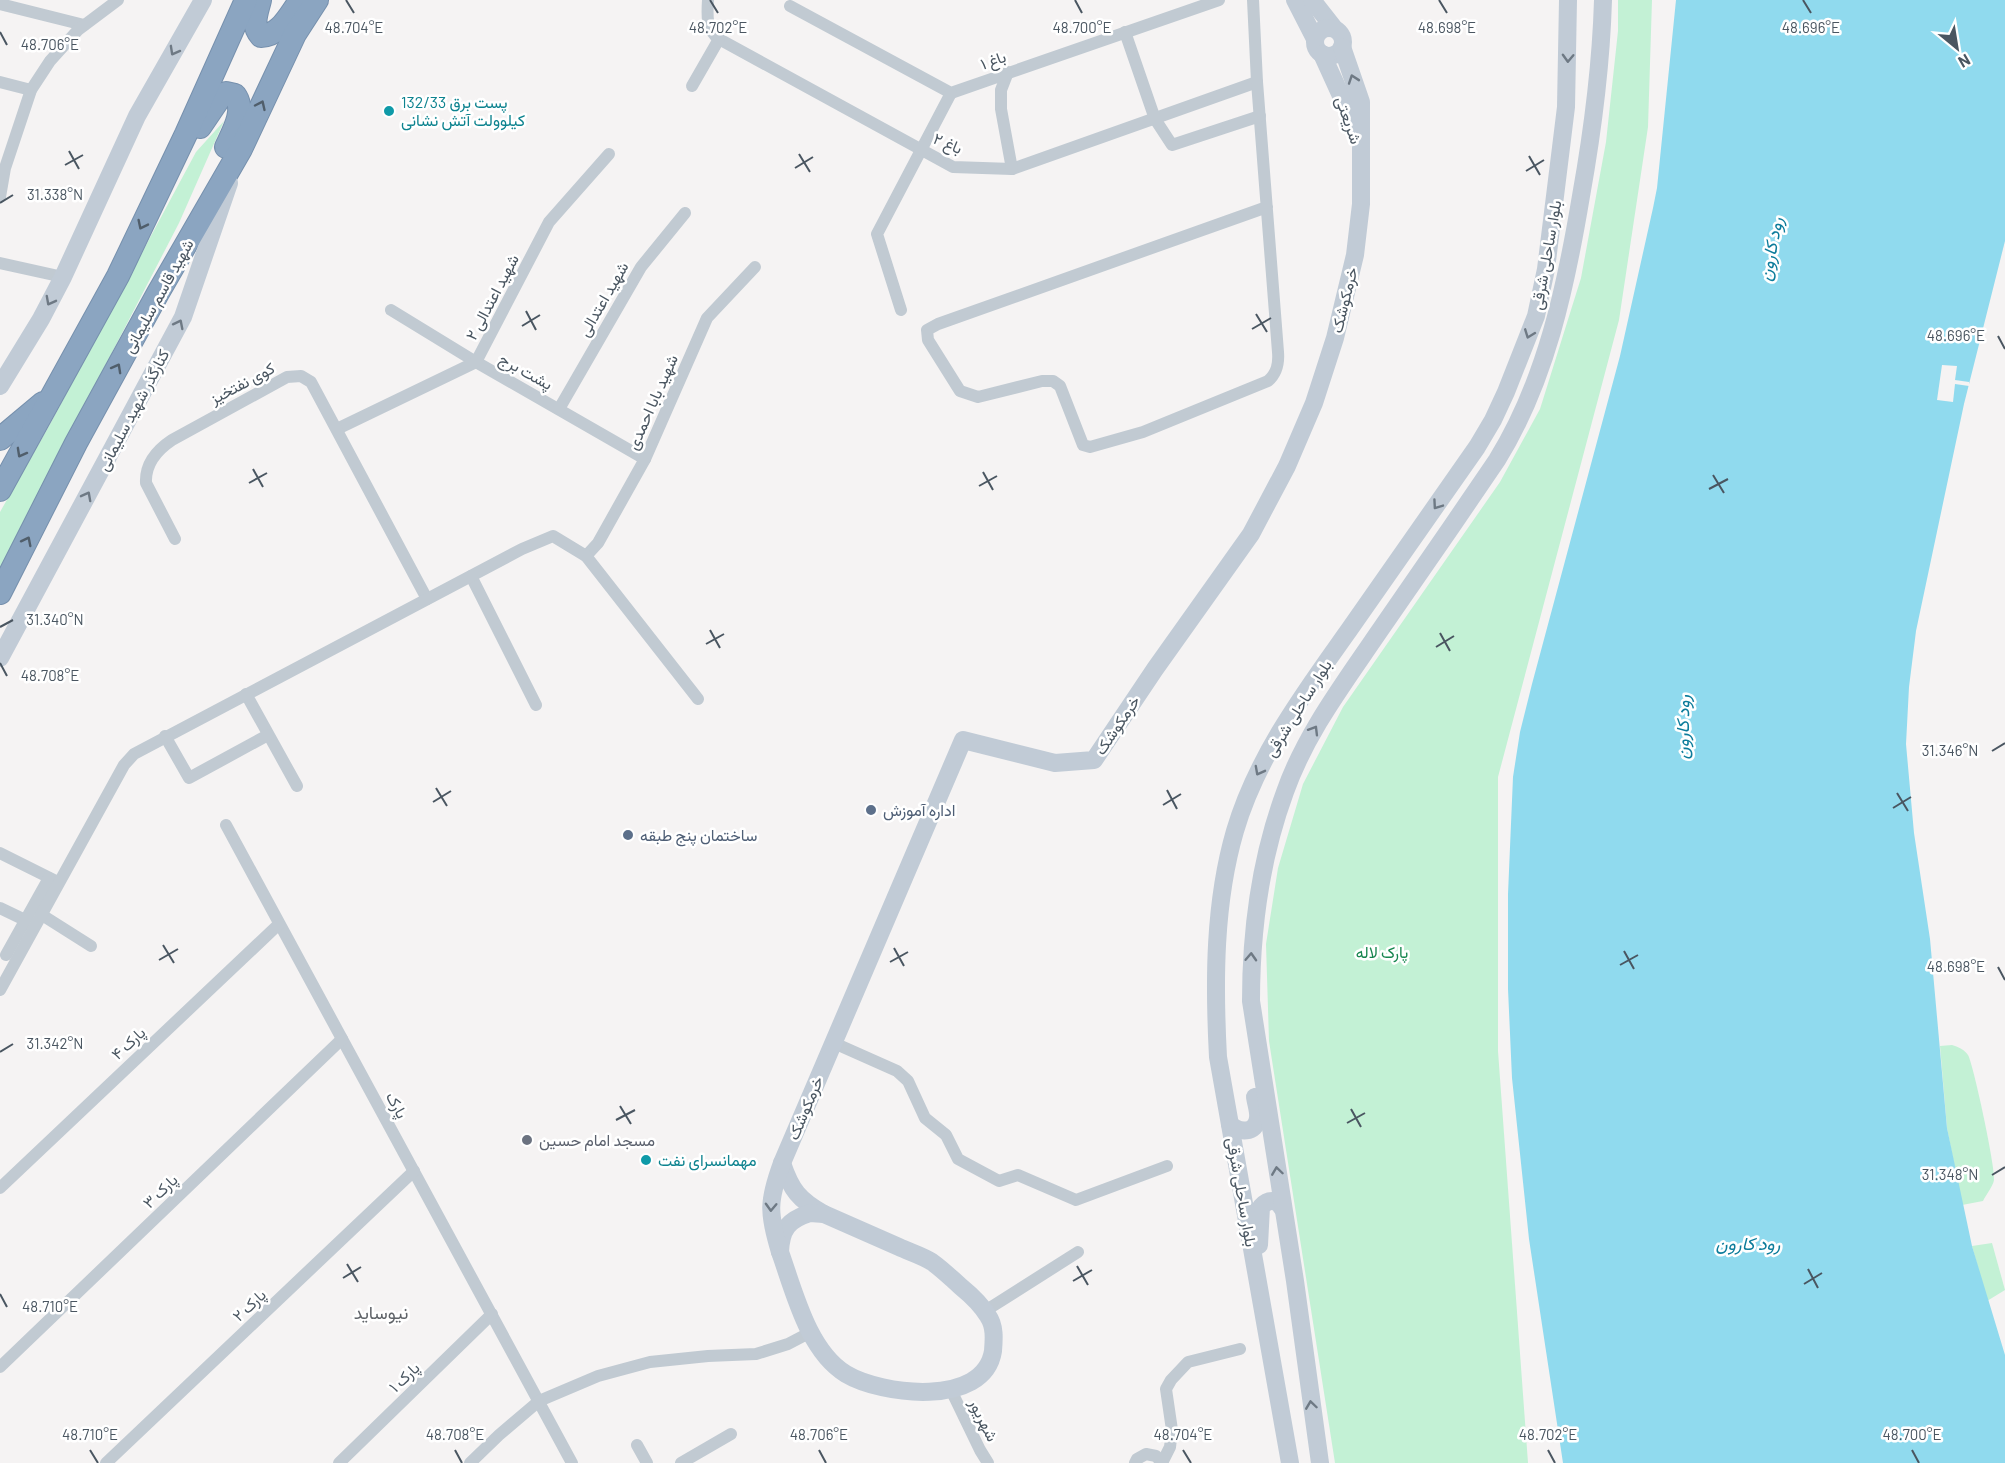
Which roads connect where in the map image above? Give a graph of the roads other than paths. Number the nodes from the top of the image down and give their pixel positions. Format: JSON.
{"nodes":[{"id":1,"x":118,"y":0,"type":"edge"},
{"id":2,"x":202,"y":0,"type":"edge"},
{"id":3,"x":246,"y":0,"type":"edge"},
{"id":4,"x":260,"y":0,"type":"edge"},
{"id":5,"x":301,"y":0,"type":"edge"},
{"id":6,"x":317,"y":0,"type":"edge"},
{"id":7,"x":708,"y":0,"type":"edge"},
{"id":8,"x":1219,"y":0,"type":"edge"},
{"id":9,"x":1253,"y":0,"type":"edge"},
{"id":10,"x":1294,"y":0,"type":"edge"},
{"id":11,"x":1312,"y":0,"type":"edge"},
{"id":12,"x":1568,"y":0,"type":"edge"},
{"id":13,"x":1603,"y":0,"type":"edge"},
{"id":14,"x":0,"y":4,"type":"edge"},
{"id":15,"x":790,"y":6,"type":"dead end"},
{"id":16,"x":84,"y":25,"type":"junction"},
{"id":17,"x":1334,"y":28,"type":"junction"},
{"id":18,"x":1125,"y":32,"type":"junction"},
{"id":19,"x":719,"y":39,"type":"junction"},
{"id":20,"x":1319,"y":46,"type":"junction"},
{"id":21,"x":1342,"y":47,"type":"junction"},
{"id":22,"x":1008,"y":72,"type":"junction"},
{"id":23,"x":0,"y":82,"type":"edge"},
{"id":24,"x":1257,"y":82,"type":"junction"},
{"id":25,"x":692,"y":86,"type":"dead end"},
{"id":26,"x":31,"y":90,"type":"junction"},
{"id":27,"x":951,"y":93,"type":"junction"},
{"id":28,"x":1260,"y":116,"type":"junction"},
{"id":29,"x":1155,"y":119,"type":"junction"},
{"id":30,"x":241,"y":149,"type":"junction"},
{"id":31,"x":921,"y":150,"type":"junction"},
{"id":32,"x":1360,"y":153,"type":"junction"},
{"id":33,"x":609,"y":154,"type":"dead end"},
{"id":34,"x":3,"y":167,"type":"edge"},
{"id":35,"x":1012,"y":169,"type":"junction"},
{"id":36,"x":160,"y":189,"type":"junction"},
{"id":37,"x":0,"y":196,"type":"edge"},
{"id":38,"x":1267,"y":207,"type":"junction"},
{"id":39,"x":685,"y":213,"type":"dead end"},
{"id":40,"x":195,"y":230,"type":"junction"},
{"id":41,"x":0,"y":263,"type":"edge"},
{"id":42,"x":755,"y":267,"type":"dead end"},
{"id":43,"x":63,"y":277,"type":"junction"},
{"id":44,"x":391,"y":310,"type":"dead end"},
{"id":45,"x":901,"y":310,"type":"dead end"},
{"id":46,"x":476,"y":362,"type":"junction"},
{"id":47,"x":0,"y":386,"type":"edge"},
{"id":48,"x":53,"y":394,"type":"junction"},
{"id":49,"x":559,"y":409,"type":"junction"},
{"id":50,"x":338,"y":429,"type":"junction"},
{"id":51,"x":0,"y":439,"type":"edge"},
{"id":52,"x":645,"y":459,"type":"junction"},
{"id":53,"x":0,"y":490,"type":"edge"},
{"id":54,"x":175,"y":539,"type":"dead end"},
{"id":55,"x":586,"y":556,"type":"junction"},
{"id":56,"x":471,"y":576,"type":"junction"},
{"id":57,"x":0,"y":593,"type":"edge"},
{"id":58,"x":427,"y":599,"type":"junction"},
{"id":59,"x":0,"y":658,"type":"edge"},
{"id":60,"x":246,"y":694,"type":"junction"},
{"id":61,"x":698,"y":699,"type":"dead end"},
{"id":62,"x":536,"y":705,"type":"dead end"},
{"id":63,"x":268,"y":735,"type":"junction"},
{"id":64,"x":165,"y":736,"type":"junction"},
{"id":65,"x":297,"y":786,"type":"dead end"},
{"id":66,"x":226,"y":825,"type":"dead end"},
{"id":67,"x":0,"y":853,"type":"edge"},
{"id":68,"x":54,"y":880,"type":"junction"},
{"id":69,"x":0,"y":908,"type":"edge"},
{"id":70,"x":42,"y":915,"type":"junction"},
{"id":71,"x":25,"y":920,"type":"junction"},
{"id":72,"x":279,"y":924,"type":"junction"},
{"id":73,"x":91,"y":946,"type":"dead end"},
{"id":74,"x":8,"y":956,"type":"edge"},
{"id":75,"x":0,"y":990,"type":"edge"},
{"id":76,"x":1251,"y":1001,"type":"junction"},
{"id":77,"x":342,"y":1039,"type":"junction"},
{"id":78,"x":834,"y":1043,"type":"junction"},
{"id":79,"x":1230,"y":1124,"type":"junction"},
{"id":80,"x":782,"y":1162,"type":"junction"},
{"id":81,"x":1167,"y":1166,"type":"dead end"},
{"id":82,"x":414,"y":1171,"type":"junction"},
{"id":83,"x":0,"y":1188,"type":"edge"},
{"id":84,"x":1282,"y":1208,"type":"junction"},
{"id":85,"x":824,"y":1214,"type":"junction"},
{"id":86,"x":780,"y":1252,"type":"junction"},
{"id":87,"x":1078,"y":1252,"type":"dead end"},
{"id":88,"x":1257,"y":1278,"type":"junction"},
{"id":89,"x":985,"y":1311,"type":"junction"},
{"id":90,"x":492,"y":1314,"type":"junction"},
{"id":91,"x":810,"y":1333,"type":"junction"},
{"id":92,"x":1240,"y":1349,"type":"dead end"},
{"id":93,"x":0,"y":1367,"type":"edge"},
{"id":94,"x":951,"y":1390,"type":"junction"},
{"id":95,"x":539,"y":1401,"type":"junction"},
{"id":96,"x":731,"y":1434,"type":"dead end"},
{"id":97,"x":637,"y":1445,"type":"dead end"},
{"id":98,"x":686,"y":1462,"type":"edge"},
{"id":99,"x":106,"y":1463,"type":"edge"},
{"id":100,"x":339,"y":1463,"type":"edge"},
{"id":101,"x":471,"y":1463,"type":"edge"},
{"id":102,"x":572,"y":1463,"type":"edge"},
{"id":103,"x":647,"y":1463,"type":"edge"},
{"id":104,"x":988,"y":1463,"type":"edge"},
{"id":105,"x":1135,"y":1463,"type":"edge"},
{"id":106,"x":1162,"y":1463,"type":"edge"},
{"id":107,"x":1290,"y":1463,"type":"edge"},
{"id":108,"x":1320,"y":1463,"type":"edge"}],
"edges":[{"from":1,"to":16,"type":"street"},
{"from":2,"to":43,"type":"main road","one_way":true},
{"from":3,"to":36,"type":"highway"},
{"from":4,"to":5,"type":"highway"},
{"from":30,"to":6,"type":"highway","name":"شهید قاسم سلیمانی","one_way":true},
{"from":7,"to":19,"type":"street"},
{"from":8,"to":18,"type":"street","name":"باغ ۱"},
{"from":9,"to":24,"type":"street"},
{"from":10,"to":20,"type":"main road","name":"شریعتی"},
{"from":11,"to":17,"type":"main road"},
{"from":12,"to":79,"type":"main road","name":"بلوار ساحلی شرقی","one_way":true},
{"from":76,"to":13,"type":"main road","name":"بلوار ساحلی شرقی","one_way":true},
{"from":14,"to":16,"type":"street"},
{"from":15,"to":27,"type":"street"},
{"from":16,"to":26,"type":"street"},
{"from":17,"to":20,"type":"main road"},
{"from":17,"to":21,"type":"main road"},
{"from":18,"to":22,"type":"street","name":"باغ ۱"},
{"from":18,"to":29,"type":"street"},
{"from":19,"to":25,"type":"street"},
{"from":19,"to":31,"type":"street","name":"باغ ۲"},
{"from":20,"to":21,"type":"main road"},
{"from":20,"to":32,"type":"main road","name":"شریعتی"},
{"from":32,"to":21,"type":"main road","name":"شریعتی","one_way":true},
{"from":22,"to":27,"type":"street","name":"باغ ۱"},
{"from":22,"to":35,"type":"street"},
{"from":23,"to":26,"type":"street"},
{"from":24,"to":28,"type":"street"},
{"from":24,"to":29,"type":"street","name":"باغ ۲"},
{"from":26,"to":34,"type":"street"},
{"from":27,"to":31,"type":"street"},
{"from":28,"to":29,"type":"street"},
{"from":28,"to":38,"type":"street"},
{"from":29,"to":35,"type":"street","name":"باغ ۲"},
{"from":30,"to":40,"type":"highway","name":"شهید قاسم سلیمانی"},
{"from":59,"to":30,"type":"main road","name":"کنارگذر شهید سلیمانی","one_way":true},
{"from":31,"to":35,"type":"street","name":"باغ ۲"},
{"from":31,"to":45,"type":"street"},
{"from":32,"to":78,"type":"main road","name":"خرمکوشک"},
{"from":33,"to":46,"type":"street","name":"شهید اعتدالی ۲"},
{"from":34,"to":37,"type":"street"},
{"from":36,"to":40,"type":"highway"},
{"from":36,"to":48,"type":"highway","one_way":true},
{"from":38,"to":38,"type":"street"},
{"from":39,"to":49,"type":"street","name":"شهید اعتدالی"},
{"from":57,"to":40,"type":"highway","name":"شهید قاسم سلیمانی","one_way":true},
{"from":41,"to":43,"type":"street"},
{"from":42,"to":52,"type":"street","name":"شهید بابا احمدی"},
{"from":43,"to":47,"type":"main road","one_way":true},
{"from":44,"to":46,"type":"street","name":"پشت برج"},
{"from":46,"to":49,"type":"street","name":"پشت برج"},
{"from":46,"to":50,"type":"street","name":"شهید اعتدالی ۲"},
{"from":48,"to":51,"type":"highway"},
{"from":48,"to":53,"type":"highway","one_way":true},
{"from":49,"to":52,"type":"street","name":"پشت برج"},
{"from":50,"to":54,"type":"street","name":"کوی نفتخیز"},
{"from":50,"to":58,"type":"street","name":"کوی نفتخیز"},
{"from":52,"to":55,"type":"street","name":"شهید بابا احمدی"},
{"from":55,"to":56,"type":"street"},
{"from":55,"to":61,"type":"street"},
{"from":56,"to":58,"type":"street"},
{"from":56,"to":62,"type":"street"},
{"from":58,"to":60,"type":"street"},
{"from":60,"to":63,"type":"street"},
{"from":60,"to":64,"type":"street"},
{"from":63,"to":64,"type":"street"},
{"from":63,"to":65,"type":"street"},
{"from":64,"to":68,"type":"street"},
{"from":66,"to":72,"type":"street","name":"پارک"},
{"from":67,"to":68,"type":"street"},
{"from":68,"to":70,"type":"street"},
{"from":68,"to":71,"type":"street"},
{"from":69,"to":71,"type":"street"},
{"from":70,"to":73,"type":"street"},
{"from":70,"to":74,"type":"street"},
{"from":71,"to":74,"type":"street"},
{"from":72,"to":77,"type":"street","name":"پارک"},
{"from":72,"to":83,"type":"street","name":"پارک ۴"},
{"from":74,"to":75,"type":"street"},
{"from":76,"to":79,"type":"main road"},
{"from":84,"to":76,"type":"main road","name":"بلوار ساحلی شرقی","one_way":true},
{"from":77,"to":82,"type":"street","name":"پارک"},
{"from":77,"to":93,"type":"street","name":"پارک ۳"},
{"from":78,"to":80,"type":"main road","name":"خرمکوشک"},
{"from":78,"to":81,"type":"street"},
{"from":79,"to":88,"type":"main road","name":"بلوار ساحلی شرقی"},
{"from":80,"to":85,"type":"main road"},
{"from":80,"to":86,"type":"main road","name":"خرمکوشک","one_way":true},
{"from":82,"to":90,"type":"street","name":"پارک"},
{"from":82,"to":99,"type":"street","name":"پارک ۲"},
{"from":84,"to":88,"type":"main road"},
{"from":108,"to":84,"type":"main road","name":"بلوار ساحلی شرقی","one_way":true},
{"from":85,"to":86,"type":"main road"},
{"from":85,"to":89,"type":"main road"},
{"from":86,"to":91,"type":"main road","name":"خرمکوشک"},
{"from":87,"to":89,"type":"street"},
{"from":88,"to":107,"type":"main road","name":"بلوار ساحلی شرقی"},
{"from":89,"to":94,"type":"main road"},
{"from":90,"to":95,"type":"street","name":"پارک"},
{"from":90,"to":100,"type":"street","name":"پارک ۱"},
{"from":91,"to":94,"type":"main road","name":"خرمکوشک"},
{"from":91,"to":95,"type":"street"},
{"from":92,"to":106,"type":"street"},
{"from":94,"to":104,"type":"street","name":"شهریور"},
{"from":95,"to":101,"type":"street"},
{"from":95,"to":102,"type":"street","name":"پارک"},
{"from":96,"to":98,"type":"street"},
{"from":97,"to":103,"type":"street"},
{"from":105,"to":106,"type":"street"}]}
